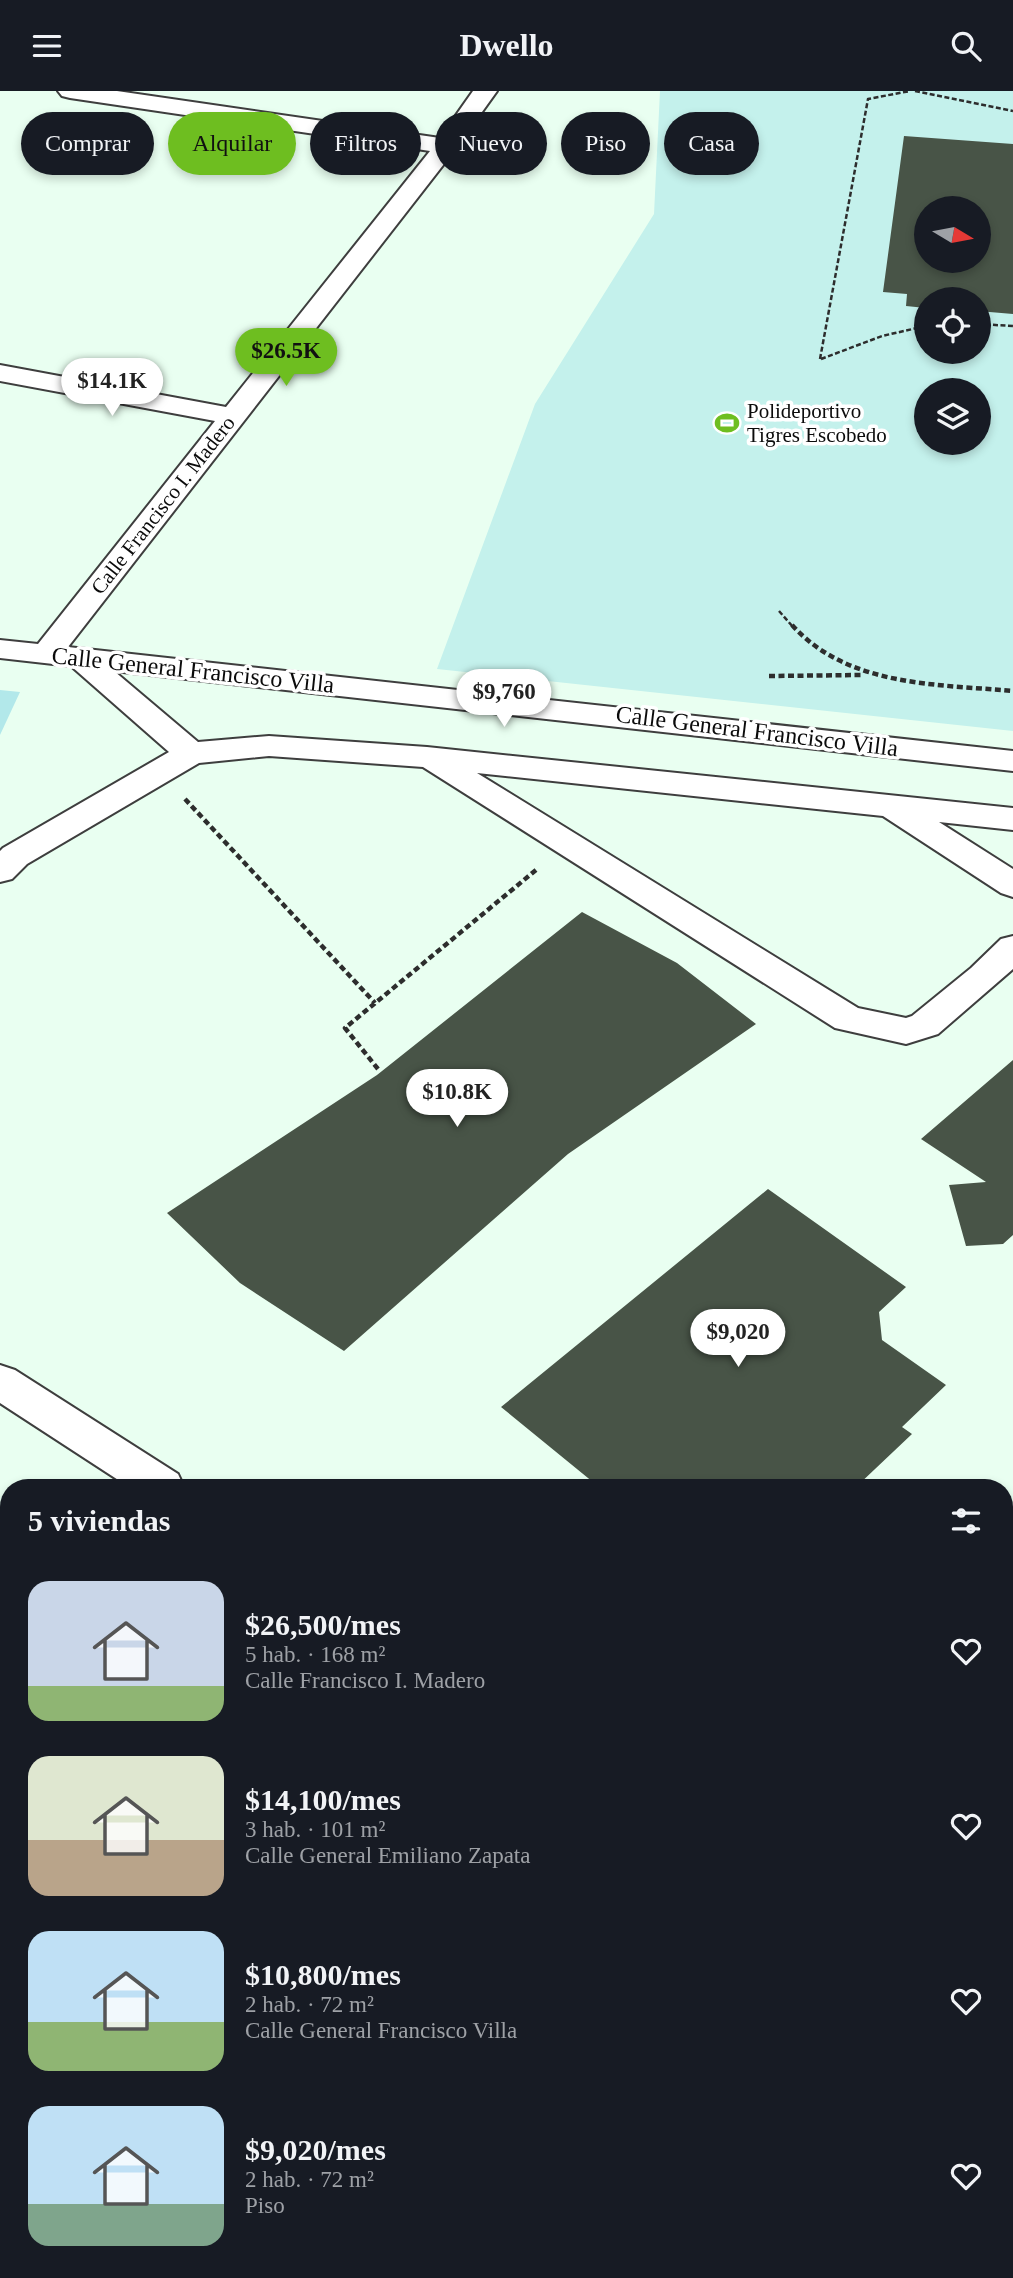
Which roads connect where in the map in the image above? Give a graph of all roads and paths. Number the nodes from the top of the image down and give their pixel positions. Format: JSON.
{"nodes":[{"id":1,"x":70,"y":91,"type":"edge"},
{"id":2,"x":485,"y":91,"type":"edge"},
{"id":3,"x":913,"y":91,"type":"edge"},
{"id":4,"x":1013,"y":111,"type":"edge"},
{"id":5,"x":470,"y":112,"type":"edge"},
{"id":6,"x":435,"y":144,"type":"edge"},
{"id":7,"x":435,"y":160,"type":"edge"},
{"id":8,"x":991,"y":325,"type":"edge"},
{"id":9,"x":1013,"y":326,"type":"edge"},
{"id":10,"x":914,"y":329,"type":"edge"},
{"id":11,"x":0,"y":373,"type":"edge"},
{"id":12,"x":233,"y":416,"type":"junction"},
{"id":13,"x":779,"y":611,"type":"dead end"},
{"id":14,"x":0,"y":649,"type":"edge"},
{"id":15,"x":46,"y":654,"type":"junction"},
{"id":16,"x":80,"y":658,"type":"junction"},
{"id":17,"x":866,"y":675,"type":"junction"},
{"id":18,"x":769,"y":676,"type":"dead end"},
{"id":19,"x":1013,"y":691,"type":"edge"},
{"id":20,"x":191,"y":753,"type":"junction"},
{"id":21,"x":428,"y":757,"type":"junction"},
{"id":22,"x":1013,"y":761,"type":"edge"},
{"id":23,"x":180,"y":793,"type":"dead end"},
{"id":24,"x":887,"y":804,"type":"junction"},
{"id":25,"x":1013,"y":819,"type":"edge"},
{"id":26,"x":538,"y":869,"type":"dead end"},
{"id":27,"x":0,"y":871,"type":"edge"},
{"id":28,"x":1013,"y":885,"type":"edge"},
{"id":29,"x":1013,"y":948,"type":"edge"},
{"id":30,"x":375,"y":1003,"type":"junction"},
{"id":31,"x":378,"y":1069,"type":"dead end"},
{"id":32,"x":0,"y":1382,"type":"edge"},
{"id":33,"x":151,"y":1479,"type":"edge"}],
"edges":[{"from":1,"to":6,"type":"street"},
{"from":2,"to":5,"type":"street","name":"Calle Francisco I. Madero"},
{"from":3,"to":4,"type":"path"},
{"from":3,"to":10,"type":"path"},
{"from":7,"to":12,"type":"street","name":"Calle Francisco I. Madero"},
{"from":8,"to":9,"type":"path"},
{"from":11,"to":12,"type":"street"},
{"from":12,"to":15,"type":"street","name":"Calle Francisco I. Madero"},
{"from":13,"to":17,"type":"path"},
{"from":14,"to":15,"type":"street","name":"Calle General Francisco Villa"},
{"from":15,"to":16,"type":"street","name":"Calle General Francisco Villa"},
{"from":16,"to":20,"type":"street"},
{"from":16,"to":22,"type":"street","name":"Calle General Francisco Villa"},
{"from":17,"to":18,"type":"path"},
{"from":17,"to":19,"type":"path"},
{"from":20,"to":21,"type":"street"},
{"from":20,"to":27,"type":"street"},
{"from":21,"to":24,"type":"street"},
{"from":21,"to":29,"type":"street"},
{"from":23,"to":30,"type":"path"},
{"from":24,"to":25,"type":"street"},
{"from":24,"to":28,"type":"street"},
{"from":26,"to":30,"type":"path"},
{"from":30,"to":31,"type":"path"},
{"from":32,"to":33,"type":"street"}]}
